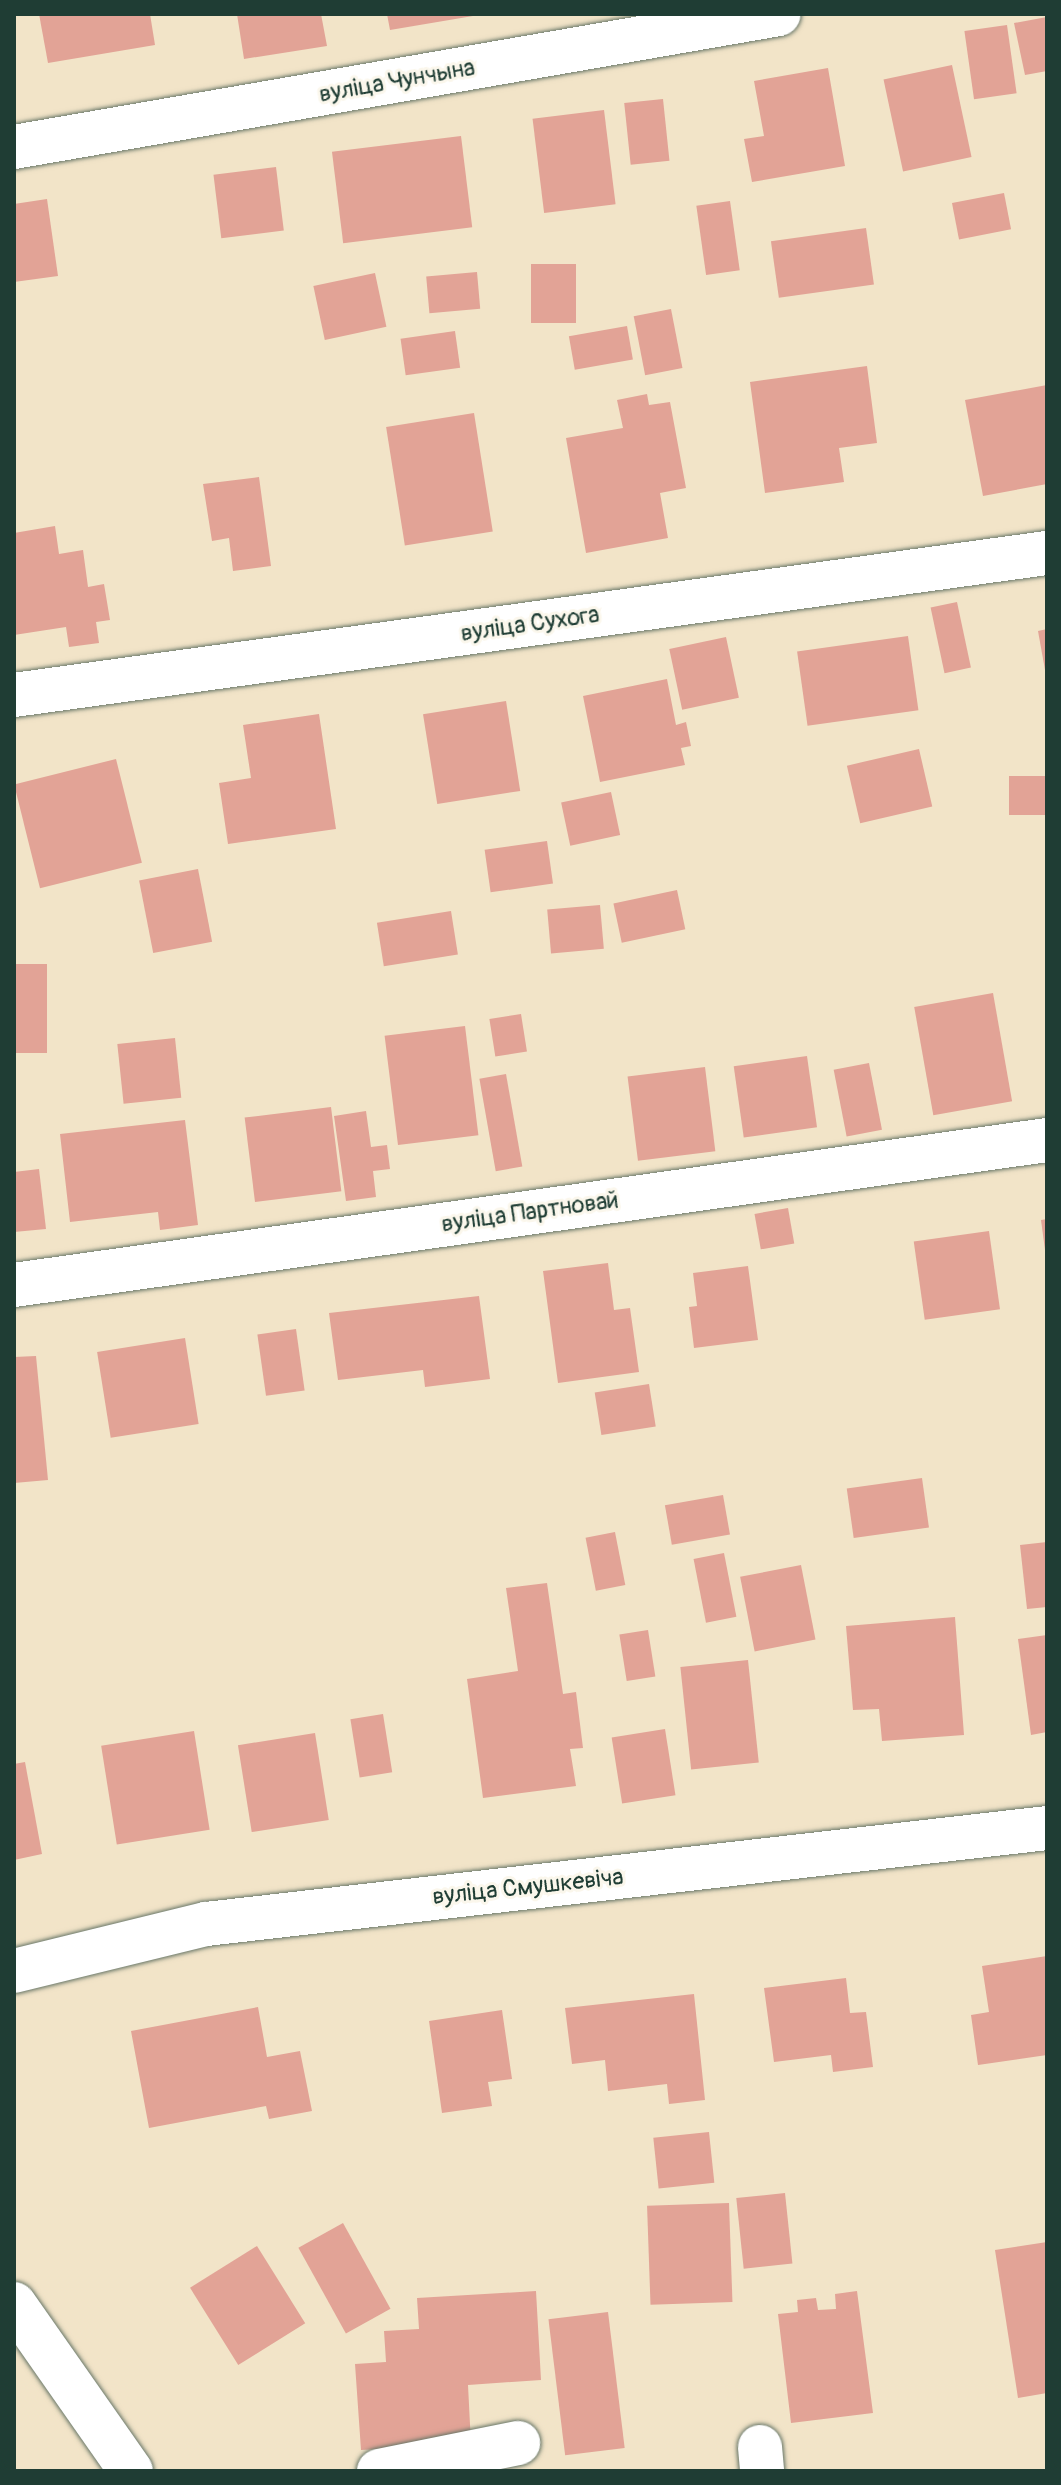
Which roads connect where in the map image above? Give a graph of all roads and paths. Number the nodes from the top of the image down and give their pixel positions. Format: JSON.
{"nodes":[{"id":1,"x":779,"y":14,"type":"edge"},
{"id":2,"x":14,"y":147,"type":"edge"},
{"id":3,"x":1047,"y":553,"type":"edge"},
{"id":4,"x":14,"y":695,"type":"edge"},
{"id":5,"x":1047,"y":1140,"type":"edge"},
{"id":6,"x":14,"y":1285,"type":"edge"},
{"id":7,"x":1047,"y":1828,"type":"edge"},
{"id":8,"x":14,"y":1971,"type":"edge"},
{"id":9,"x":14,"y":2304,"type":"edge"},
{"id":10,"x":518,"y":2443,"type":"dead end"},
{"id":11,"x":131,"y":2471,"type":"edge"},
{"id":12,"x":379,"y":2471,"type":"edge"}],
"edges":[{"from":1,"to":2,"type":"street","name":"вуліца Чунчына"},
{"from":3,"to":4,"type":"street","name":"вуліца Сухога"},
{"from":5,"to":6,"type":"street","name":"вуліца Партновай"},
{"from":7,"to":8,"type":"street","name":"вуліца Смушкевіча"},
{"from":9,"to":11,"type":"street"},
{"from":10,"to":12,"type":"street"}]}
